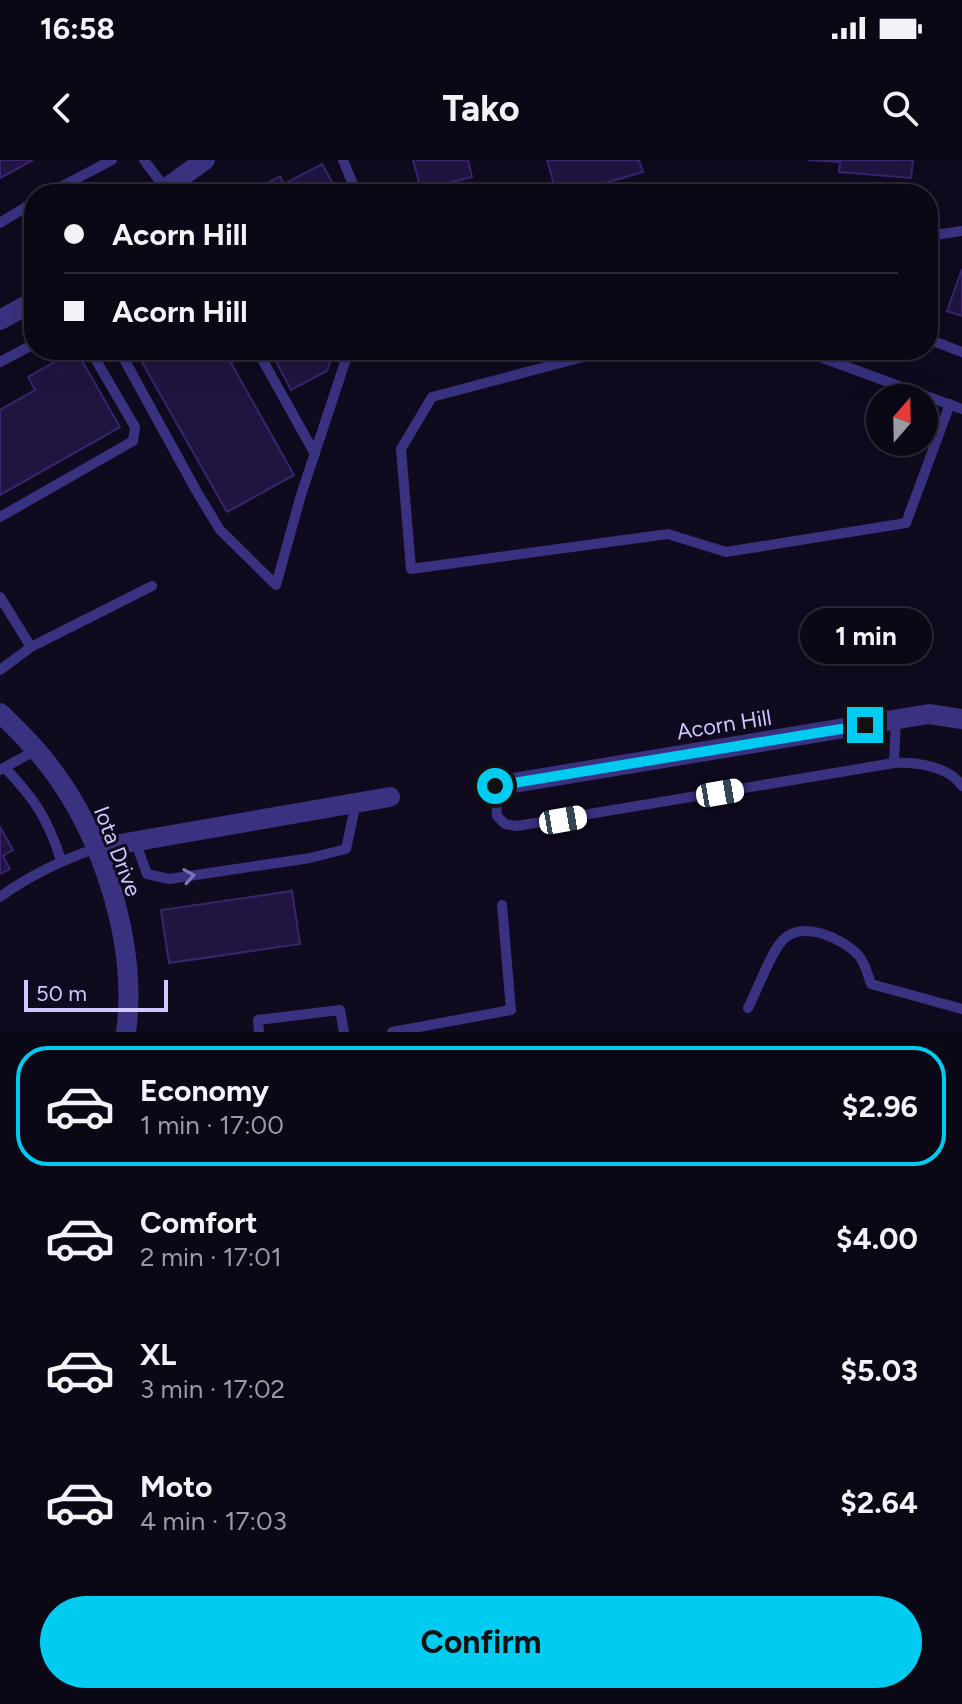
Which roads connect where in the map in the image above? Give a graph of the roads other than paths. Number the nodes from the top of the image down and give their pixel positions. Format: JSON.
{"nodes":[{"id":1,"x":112,"y":160,"type":"edge"},
{"id":2,"x":144,"y":160,"type":"edge"},
{"id":3,"x":205,"y":160,"type":"edge"},
{"id":4,"x":343,"y":160,"type":"edge"},
{"id":5,"x":66,"y":184,"type":"edge"},
{"id":6,"x":166,"y":184,"type":"edge"},
{"id":7,"x":175,"y":184,"type":"edge"},
{"id":8,"x":353,"y":184,"type":"edge"},
{"id":9,"x":24,"y":208,"type":"edge"},
{"id":10,"x":0,"y":223,"type":"edge"},
{"id":11,"x":962,"y":231,"type":"edge"},
{"id":12,"x":938,"y":235,"type":"edge"},
{"id":13,"x":24,"y":307,"type":"edge"},
{"id":14,"x":0,"y":320,"type":"edge"},
{"id":15,"x":938,"y":343,"type":"edge"},
{"id":16,"x":24,"y":349,"type":"edge"},
{"id":17,"x":962,"y":352,"type":"edge"},
{"id":18,"x":96,"y":360,"type":"edge"},
{"id":19,"x":124,"y":360,"type":"edge"},
{"id":20,"x":263,"y":360,"type":"edge"},
{"id":21,"x":346,"y":360,"type":"edge"},
{"id":22,"x":572,"y":360,"type":"edge"},
{"id":23,"x":829,"y":360,"type":"edge"},
{"id":24,"x":0,"y":362,"type":"edge"},
{"id":25,"x":950,"y":404,"type":"junction"},
{"id":26,"x":962,"y":409,"type":"edge"},
{"id":27,"x":315,"y":454,"type":"junction"},
{"id":28,"x":0,"y":517,"type":"edge"},
{"id":29,"x":152,"y":586,"type":"dead end"},
{"id":30,"x":0,"y":597,"type":"edge"},
{"id":31,"x":31,"y":647,"type":"junction"},
{"id":32,"x":0,"y":670,"type":"edge"},
{"id":33,"x":0,"y":713,"type":"edge"},
{"id":34,"x":962,"y":719,"type":"edge"},
{"id":35,"x":896,"y":720,"type":"junction"},
{"id":36,"x":36,"y":750,"type":"junction"},
{"id":37,"x":894,"y":763,"type":"junction"},
{"id":38,"x":2,"y":769,"type":"edge"},
{"id":39,"x":495,"y":786,"type":"joint"},
{"id":40,"x":962,"y":786,"type":"edge"},
{"id":41,"x":390,"y":797,"type":"dead end"},
{"id":42,"x":356,"y":803,"type":"junction"},
{"id":43,"x":135,"y":841,"type":"junction"},
{"id":44,"x":97,"y":848,"type":"junction"},
{"id":45,"x":61,"y":860,"type":"junction"},
{"id":46,"x":0,"y":897,"type":"edge"},
{"id":47,"x":502,"y":905,"type":"dead end"},
{"id":48,"x":748,"y":1008,"type":"dead end"},
{"id":49,"x":962,"y":1009,"type":"edge"},
{"id":50,"x":126,"y":1032,"type":"edge"},
{"id":51,"x":259,"y":1032,"type":"edge"},
{"id":52,"x":344,"y":1032,"type":"edge"},
{"id":53,"x":392,"y":1032,"type":"edge"}],
"edges":[{"from":1,"to":5,"type":"lane"},
{"from":2,"to":6,"type":"lane"},
{"from":3,"to":7,"type":"street"},
{"from":4,"to":8,"type":"lane"},
{"from":9,"to":10,"type":"lane"},
{"from":11,"to":12,"type":"lane"},
{"from":13,"to":14,"type":"street"},
{"from":15,"to":17,"type":"lane"},
{"from":16,"to":24,"type":"lane"},
{"from":18,"to":28,"type":"lane"},
{"from":19,"to":27,"type":"lane"},
{"from":20,"to":27,"type":"lane"},
{"from":21,"to":27,"type":"lane"},
{"from":22,"to":25,"type":"lane"},
{"from":23,"to":25,"type":"lane"},
{"from":25,"to":26,"type":"lane"},
{"from":29,"to":31,"type":"lane"},
{"from":30,"to":31,"type":"lane"},
{"from":31,"to":32,"type":"lane"},
{"from":33,"to":36,"type":"street","name":"Iota Drive"},
{"from":34,"to":35,"type":"street","name":"Acorn Hill"},
{"from":35,"to":37,"type":"lane"},
{"from":35,"to":39,"type":"street","name":"Acorn Hill"},
{"from":36,"to":38,"type":"lane"},
{"from":36,"to":44,"type":"street","name":"Iota Drive"},
{"from":37,"to":39,"type":"lane"},
{"from":37,"to":40,"type":"lane"},
{"from":38,"to":45,"type":"lane"},
{"from":41,"to":42,"type":"street"},
{"from":42,"to":43,"type":"street"},
{"from":43,"to":42,"type":"lane","one_way":true},
{"from":43,"to":44,"type":"street"},
{"from":44,"to":45,"type":"lane"},
{"from":44,"to":50,"type":"street","name":"Iota Drive"},
{"from":45,"to":46,"type":"lane"},
{"from":47,"to":53,"type":"lane"},
{"from":48,"to":49,"type":"lane"},
{"from":51,"to":52,"type":"lane"}]}
